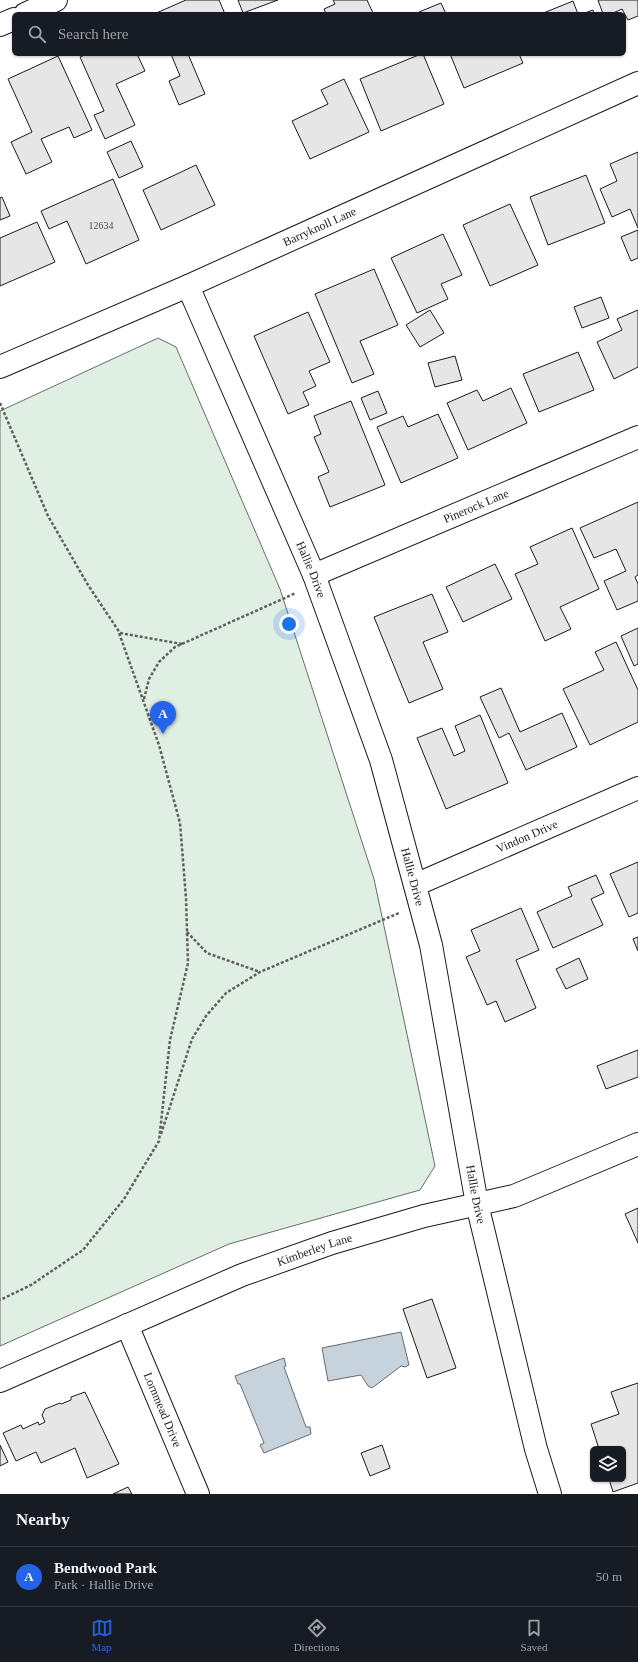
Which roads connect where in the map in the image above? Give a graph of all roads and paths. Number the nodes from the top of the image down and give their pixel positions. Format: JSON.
{"nodes":[{"id":1,"x":56,"y":0,"type":"edge"},
{"id":2,"x":29,"y":12,"type":"edge"},
{"id":3,"x":12,"y":20,"type":"edge"},
{"id":4,"x":0,"y":25,"type":"edge"},
{"id":5,"x":638,"y":83,"type":"edge"},
{"id":6,"x":188,"y":286,"type":"junction"},
{"id":7,"x":0,"y":367,"type":"edge"},
{"id":8,"x":0,"y":403,"type":"edge"},
{"id":9,"x":638,"y":437,"type":"edge"},
{"id":10,"x":315,"y":580,"type":"junction"},
{"id":11,"x":119,"y":633,"type":"junction"},
{"id":12,"x":182,"y":644,"type":"junction"},
{"id":13,"x":143,"y":699,"type":"junction"},
{"id":14,"x":638,"y":788,"type":"edge"},
{"id":15,"x":418,"y":895,"type":"junction"},
{"id":16,"x":187,"y":932,"type":"junction"},
{"id":17,"x":260,"y":972,"type":"junction"},
{"id":18,"x":159,"y":1141,"type":"junction"},
{"id":19,"x":638,"y":1144,"type":"edge"},
{"id":20,"x":477,"y":1204,"type":"junction"},
{"id":21,"x":0,"y":1300,"type":"edge"},
{"id":22,"x":127,"y":1325,"type":"junction"},
{"id":23,"x":0,"y":1381,"type":"edge"},
{"id":24,"x":198,"y":1494,"type":"edge"},
{"id":25,"x":550,"y":1494,"type":"edge"}],
"edges":[{"from":1,"to":2,"type":"street"},
{"from":3,"to":4,"type":"street"},
{"from":5,"to":6,"type":"street","name":"Barryknoll Lane"},
{"from":6,"to":7,"type":"street","name":"Barryknoll Lane"},
{"from":6,"to":10,"type":"street","name":"Hallie Drive"},
{"from":8,"to":11,"type":"path"},
{"from":9,"to":10,"type":"street","name":"Pinerock Lane"},
{"from":10,"to":12,"type":"path"},
{"from":10,"to":15,"type":"street","name":"Hallie Drive"},
{"from":11,"to":12,"type":"path"},
{"from":11,"to":13,"type":"path"},
{"from":12,"to":13,"type":"path"},
{"from":13,"to":16,"type":"path"},
{"from":14,"to":15,"type":"street","name":"Vindon Drive"},
{"from":15,"to":17,"type":"path"},
{"from":15,"to":20,"type":"street","name":"Hallie Drive"},
{"from":16,"to":17,"type":"path"},
{"from":16,"to":18,"type":"path"},
{"from":17,"to":18,"type":"path"},
{"from":18,"to":21,"type":"path"},
{"from":19,"to":20,"type":"street","name":"Kimberley Lane"},
{"from":20,"to":22,"type":"street","name":"Kimberley Lane"},
{"from":20,"to":25,"type":"street","name":"Hallie Drive"},
{"from":22,"to":23,"type":"street","name":"Kimberley Lane"},
{"from":22,"to":24,"type":"street","name":"Lornmead Drive"}]}
